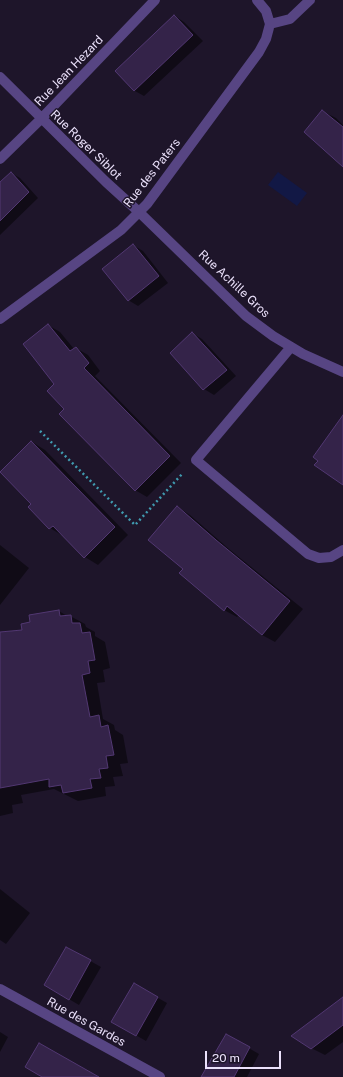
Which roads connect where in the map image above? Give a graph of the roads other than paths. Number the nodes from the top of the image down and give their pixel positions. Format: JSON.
{"nodes":[{"id":1,"x":155,"y":0,"type":"edge"},
{"id":2,"x":258,"y":0,"type":"edge"},
{"id":3,"x":310,"y":0,"type":"edge"},
{"id":4,"x":270,"y":24,"type":"junction"},
{"id":5,"x":0,"y":77,"type":"edge"},
{"id":6,"x":41,"y":119,"type":"junction"},
{"id":7,"x":0,"y":159,"type":"edge"},
{"id":8,"x":139,"y":212,"type":"junction"},
{"id":9,"x":0,"y":319,"type":"edge"},
{"id":10,"x":291,"y":347,"type":"junction"},
{"id":11,"x":343,"y":372,"type":"edge"},
{"id":12,"x":343,"y":550,"type":"edge"},
{"id":13,"x":0,"y":989,"type":"edge"},
{"id":14,"x":160,"y":1077,"type":"edge"}],
"edges":[{"from":1,"to":6,"type":"street","name":"Rue Jean Hezard"},
{"from":2,"to":4,"type":"street"},
{"from":3,"to":4,"type":"street"},
{"from":4,"to":8,"type":"street","name":"Rue des Paters"},
{"from":5,"to":6,"type":"street","name":"Rue Roger Siblot"},
{"from":6,"to":7,"type":"street","name":"Rue Jean Hezard"},
{"from":6,"to":8,"type":"street","name":"Rue Roger Siblot"},
{"from":8,"to":9,"type":"street","name":"Rue des Paters"},
{"from":8,"to":10,"type":"street","name":"Rue Achille Gros"},
{"from":10,"to":11,"type":"street","name":"Rue Achille Gros"},
{"from":10,"to":12,"type":"street"},
{"from":13,"to":14,"type":"street","name":"Rue des Gardes"}]}
